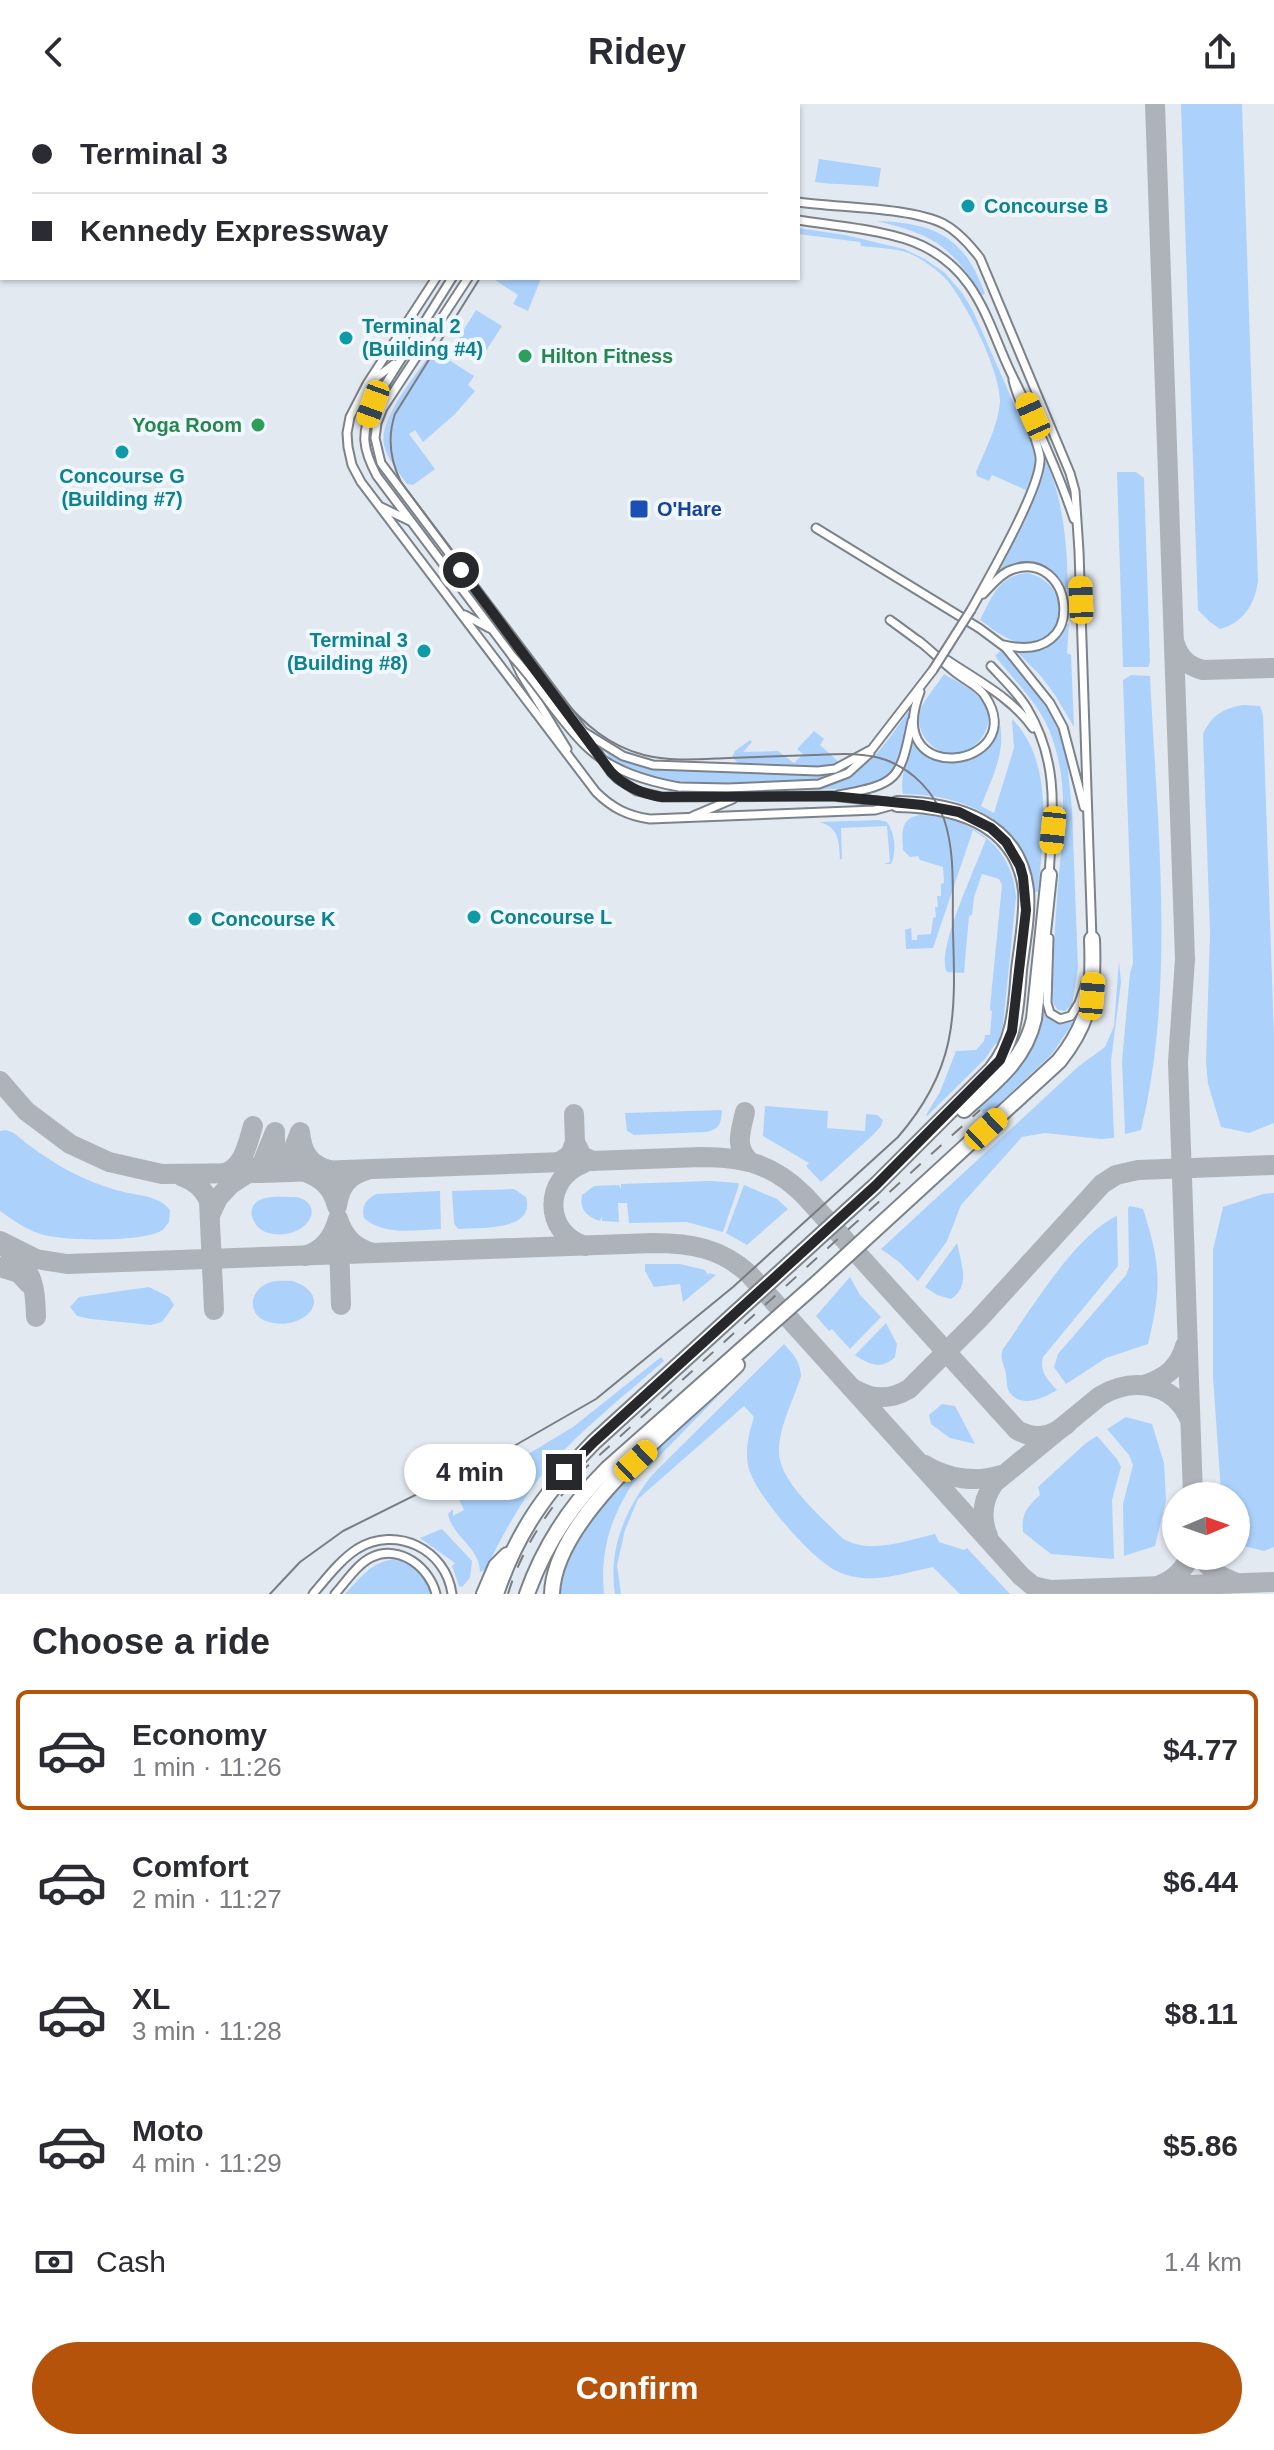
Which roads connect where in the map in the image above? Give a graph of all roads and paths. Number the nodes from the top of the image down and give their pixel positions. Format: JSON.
{"nodes":[{"id":1,"x":800,"y":202,"type":"edge"},
{"id":2,"x":800,"y":220,"type":"edge"},
{"id":3,"x":435,"y":280,"type":"edge"},
{"id":4,"x":451,"y":280,"type":"edge"},
{"id":5,"x":467,"y":280,"type":"edge"},
{"id":6,"x":399,"y":361,"type":"junction"},
{"id":7,"x":1012,"y":374,"type":"junction"},
{"id":8,"x":367,"y":384,"type":"junction"},
{"id":9,"x":379,"y":506,"type":"junction"},
{"id":10,"x":412,"y":522,"type":"junction"},
{"id":11,"x":816,"y":528,"type":"dead end"},
{"id":12,"x":1078,"y":532,"type":"junction"},
{"id":13,"x":976,"y":600,"type":"junction"},
{"id":14,"x":459,"y":612,"type":"junction"},
{"id":15,"x":890,"y":620,"type":"dead end"},
{"id":16,"x":494,"y":631,"type":"junction"},
{"id":17,"x":919,"y":641,"type":"junction"},
{"id":18,"x":1002,"y":644,"type":"junction"},
{"id":19,"x":513,"y":657,"type":"junction"},
{"id":20,"x":991,"y":666,"type":"dead end"},
{"id":21,"x":925,"y":681,"type":"junction"},
{"id":22,"x":914,"y":711,"type":"junction"},
{"id":23,"x":583,"y":731,"type":"junction"},
{"id":24,"x":872,"y":749,"type":"junction"},
{"id":25,"x":1047,"y":755,"type":"junction"},
{"id":26,"x":584,"y":778,"type":"junction"},
{"id":27,"x":832,"y":796,"type":"junction"},
{"id":28,"x":738,"y":797,"type":"junction"},
{"id":29,"x":897,"y":804,"type":"junction"},
{"id":30,"x":687,"y":818,"type":"junction"},
{"id":31,"x":1089,"y":832,"type":"junction"},
{"id":32,"x":1049,"y":875,"type":"junction"},
{"id":33,"x":1092,"y":939,"type":"junction"},
{"id":34,"x":901,"y":1161,"type":"junction"},
{"id":35,"x":818,"y":1282,"type":"junction"},
{"id":36,"x":515,"y":1546,"type":"junction"},
{"id":37,"x":313,"y":1594,"type":"edge"},
{"id":38,"x":335,"y":1594,"type":"edge"},
{"id":39,"x":436,"y":1594,"type":"edge"},
{"id":40,"x":452,"y":1594,"type":"edge"},
{"id":41,"x":484,"y":1594,"type":"edge"},
{"id":42,"x":496,"y":1594,"type":"edge"},
{"id":43,"x":527,"y":1594,"type":"edge"},
{"id":44,"x":552,"y":1594,"type":"edge"}],
"edges":[{"from":1,"to":12,"type":"street"},
{"from":2,"to":7,"type":"street"},
{"from":3,"to":8,"type":"street"},
{"from":4,"to":6,"type":"street"},
{"from":5,"to":23,"type":"street"},
{"from":6,"to":8,"type":"street"},
{"from":6,"to":10,"type":"street"},
{"from":7,"to":12,"type":"street"},
{"from":7,"to":13,"type":"street"},
{"from":8,"to":9,"type":"street"},
{"from":9,"to":10,"type":"street"},
{"from":9,"to":14,"type":"street"},
{"from":10,"to":16,"type":"street"},
{"from":11,"to":18,"type":"street"},
{"from":12,"to":31,"type":"street"},
{"from":13,"to":18,"type":"street"},
{"from":13,"to":21,"type":"street","bridge":true},
{"from":14,"to":16,"type":"street"},
{"from":14,"to":26,"type":"street"},
{"from":15,"to":17,"type":"street"},
{"from":16,"to":19,"type":"street"},
{"from":17,"to":22,"type":"street"},
{"from":17,"to":25,"type":"street"},
{"from":18,"to":31,"type":"street"},
{"from":19,"to":24,"type":"street","bridge":true},
{"from":19,"to":26,"type":"street","bridge":true},
{"from":20,"to":25,"type":"street"},
{"from":21,"to":22,"type":"street"},
{"from":21,"to":24,"type":"street"},
{"from":22,"to":27,"type":"street"},
{"from":23,"to":24,"type":"street"},
{"from":23,"to":28,"type":"street"},
{"from":25,"to":32,"type":"street"},
{"from":26,"to":30,"type":"street"},
{"from":27,"to":28,"type":"street"},
{"from":27,"to":29,"type":"street"},
{"from":28,"to":30,"type":"street"},
{"from":29,"to":30,"type":"street"},
{"from":29,"to":34,"type":"highway"},
{"from":31,"to":33,"type":"street"},
{"from":32,"to":33,"type":"street"},
{"from":32,"to":34,"type":"highway"},
{"from":33,"to":35,"type":"highway"},
{"from":34,"to":36,"type":"highway"},
{"from":35,"to":43,"type":"highway"},
{"from":35,"to":44,"type":"highway"},
{"from":36,"to":41,"type":"highway"},
{"from":36,"to":42,"type":"highway"},
{"from":37,"to":40,"type":"street"},
{"from":38,"to":39,"type":"street"}]}
